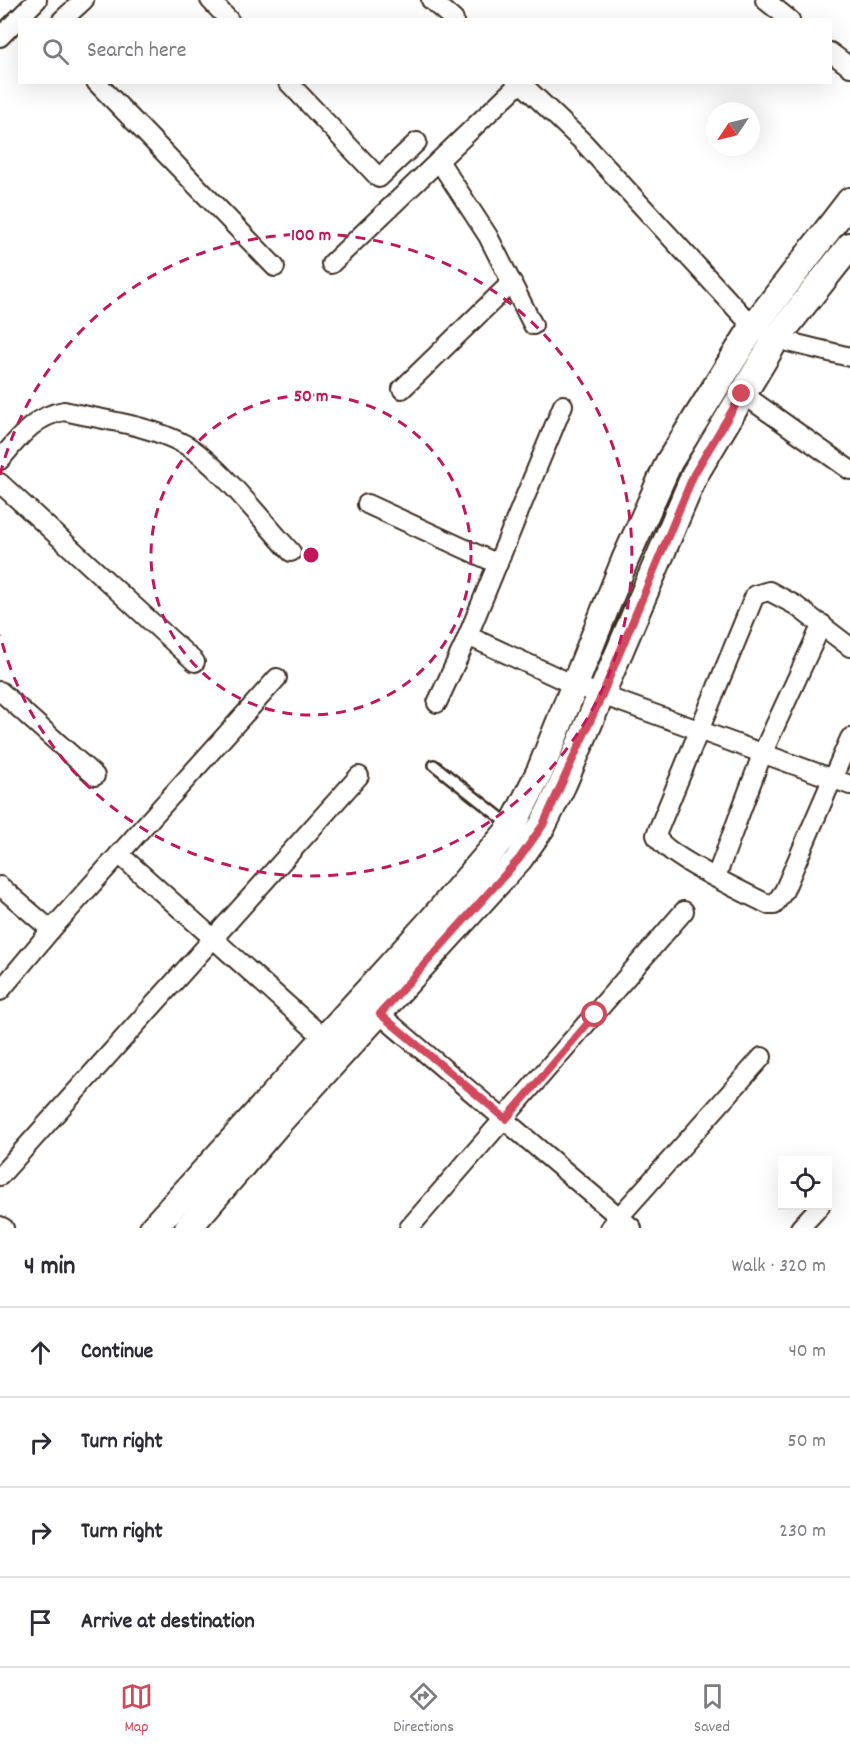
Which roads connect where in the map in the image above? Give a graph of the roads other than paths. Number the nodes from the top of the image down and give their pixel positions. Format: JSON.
{"nodes":[{"id":1,"x":84,"y":0,"type":"edge"},
{"id":2,"x":210,"y":0,"type":"edge"},
{"id":3,"x":431,"y":0,"type":"edge"},
{"id":4,"x":765,"y":0,"type":"edge"},
{"id":5,"x":64,"y":18,"type":"edge"},
{"id":6,"x":227,"y":18,"type":"edge"},
{"id":7,"x":452,"y":18,"type":"edge"},
{"id":8,"x":788,"y":18,"type":"edge"},
{"id":9,"x":18,"y":22,"type":"edge"},
{"id":10,"x":0,"y":37,"type":"edge"},
{"id":11,"x":832,"y":53,"type":"edge"},
{"id":12,"x":850,"y":67,"type":"edge"},
{"id":13,"x":98,"y":84,"type":"edge"},
{"id":14,"x":290,"y":84,"type":"edge"},
{"id":15,"x":519,"y":84,"type":"edge"},
{"id":16,"x":521,"y":84,"type":"edge"},
{"id":17,"x":417,"y":142,"type":"dead end"},
{"id":18,"x":445,"y":155,"type":"junction"},
{"id":19,"x":850,"y":201,"type":"edge"},
{"id":20,"x":850,"y":246,"type":"edge"},
{"id":21,"x":331,"y":264,"type":"dead end"},
{"id":22,"x":275,"y":267,"type":"dead end"},
{"id":23,"x":512,"y":282,"type":"junction"},
{"id":24,"x":533,"y":325,"type":"dead end"},
{"id":25,"x":753,"y":327,"type":"junction"},
{"id":26,"x":776,"y":339,"type":"junction"},
{"id":27,"x":850,"y":357,"type":"edge"},
{"id":28,"x":402,"y":389,"type":"dead end"},
{"id":29,"x":742,"y":394,"type":"junction"},
{"id":30,"x":563,"y":405,"type":"dead end"},
{"id":31,"x":850,"y":450,"type":"edge"},
{"id":32,"x":832,"y":457,"type":"junction"},
{"id":33,"x":0,"y":460,"type":"edge"},
{"id":34,"x":850,"y":470,"type":"edge"},
{"id":35,"x":0,"y":483,"type":"edge"},
{"id":36,"x":368,"y":504,"type":"dead end"},
{"id":37,"x":291,"y":552,"type":"dead end"},
{"id":38,"x":498,"y":564,"type":"junction"},
{"id":39,"x":822,"y":624,"type":"junction"},
{"id":40,"x":468,"y":636,"type":"junction"},
{"id":41,"x":850,"y":647,"type":"edge"},
{"id":42,"x":195,"y":662,"type":"dead end"},
{"id":43,"x":277,"y":678,"type":"dead end"},
{"id":44,"x":574,"y":685,"type":"junction"},
{"id":45,"x":0,"y":691,"type":"edge"},
{"id":46,"x":602,"y":695,"type":"junction"},
{"id":47,"x":437,"y":703,"type":"dead end"},
{"id":48,"x":698,"y":731,"type":"junction"},
{"id":49,"x":850,"y":738,"type":"edge"},
{"id":50,"x":763,"y":752,"type":"junction"},
{"id":51,"x":434,"y":765,"type":"dead end"},
{"id":52,"x":95,"y":776,"type":"dead end"},
{"id":53,"x":359,"y":776,"type":"dead end"},
{"id":54,"x":842,"y":781,"type":"edge"},
{"id":55,"x":512,"y":827,"type":"junction"},
{"id":56,"x":119,"y":854,"type":"junction"},
{"id":57,"x":716,"y":877,"type":"junction"},
{"id":58,"x":0,"y":886,"type":"edge"},
{"id":59,"x":684,"y":911,"type":"dead end"},
{"id":60,"x":51,"y":930,"type":"junction"},
{"id":61,"x":213,"y":940,"type":"junction"},
{"id":62,"x":0,"y":991,"type":"edge"},
{"id":63,"x":358,"y":998,"type":"junction"},
{"id":64,"x":380,"y":1014,"type":"junction"},
{"id":65,"x":323,"y":1037,"type":"junction"},
{"id":66,"x":762,"y":1057,"type":"dead end"},
{"id":67,"x":506,"y":1119,"type":"junction"},
{"id":68,"x":0,"y":1176,"type":"edge"},
{"id":69,"x":816,"y":1210,"type":"edge"},
{"id":70,"x":620,"y":1224,"type":"edge"},
{"id":71,"x":153,"y":1228,"type":"edge"},
{"id":72,"x":188,"y":1228,"type":"edge"},
{"id":73,"x":409,"y":1228,"type":"edge"},
{"id":74,"x":800,"y":1228,"type":"edge"}],
"edges":[{"from":1,"to":5,"type":"street"},
{"from":2,"to":6,"type":"street"},
{"from":3,"to":7,"type":"street"},
{"from":4,"to":8,"type":"street"},
{"from":9,"to":10,"type":"street"},
{"from":11,"to":12,"type":"street"},
{"from":13,"to":22,"type":"street"},
{"from":14,"to":17,"type":"street"},
{"from":15,"to":18,"type":"street"},
{"from":16,"to":25,"type":"street"},
{"from":18,"to":21,"type":"street"},
{"from":18,"to":23,"type":"street"},
{"from":19,"to":25,"type":"street"},
{"from":20,"to":26,"type":"street"},
{"from":23,"to":24,"type":"street"},
{"from":23,"to":28,"type":"street"},
{"from":25,"to":26,"type":"street"},
{"from":25,"to":44,"type":"street"},
{"from":26,"to":27,"type":"street"},
{"from":26,"to":29,"type":"street"},
{"from":29,"to":32,"type":"street"},
{"from":29,"to":46,"type":"street"},
{"from":30,"to":38,"type":"street"},
{"from":31,"to":32,"type":"street"},
{"from":32,"to":34,"type":"street"},
{"from":33,"to":37,"type":"street"},
{"from":35,"to":42,"type":"street"},
{"from":36,"to":38,"type":"street"},
{"from":38,"to":40,"type":"street"},
{"from":39,"to":41,"type":"street"},
{"from":39,"to":48,"type":"street"},
{"from":39,"to":50,"type":"street"},
{"from":40,"to":44,"type":"street"},
{"from":40,"to":47,"type":"street"},
{"from":43,"to":56,"type":"street"},
{"from":44,"to":46,"type":"street"},
{"from":44,"to":55,"type":"street"},
{"from":45,"to":52,"type":"street"},
{"from":46,"to":48,"type":"street"},
{"from":46,"to":64,"type":"street"},
{"from":48,"to":50,"type":"street"},
{"from":48,"to":57,"type":"street"},
{"from":49,"to":54,"type":"street"},
{"from":50,"to":54,"type":"street"},
{"from":50,"to":57,"type":"street"},
{"from":51,"to":55,"type":"lane"},
{"from":53,"to":61,"type":"street"},
{"from":54,"to":57,"type":"street"},
{"from":55,"to":63,"type":"street"},
{"from":56,"to":60,"type":"street"},
{"from":56,"to":61,"type":"street"},
{"from":58,"to":60,"type":"street"},
{"from":59,"to":67,"type":"street"},
{"from":60,"to":62,"type":"street"},
{"from":61,"to":65,"type":"street"},
{"from":61,"to":68,"type":"street"},
{"from":63,"to":64,"type":"street"},
{"from":63,"to":65,"type":"street"},
{"from":64,"to":67,"type":"street"},
{"from":64,"to":72,"type":"street"},
{"from":65,"to":71,"type":"street"},
{"from":66,"to":70,"type":"street"},
{"from":67,"to":70,"type":"street"},
{"from":67,"to":73,"type":"street"},
{"from":69,"to":74,"type":"street"}]}
